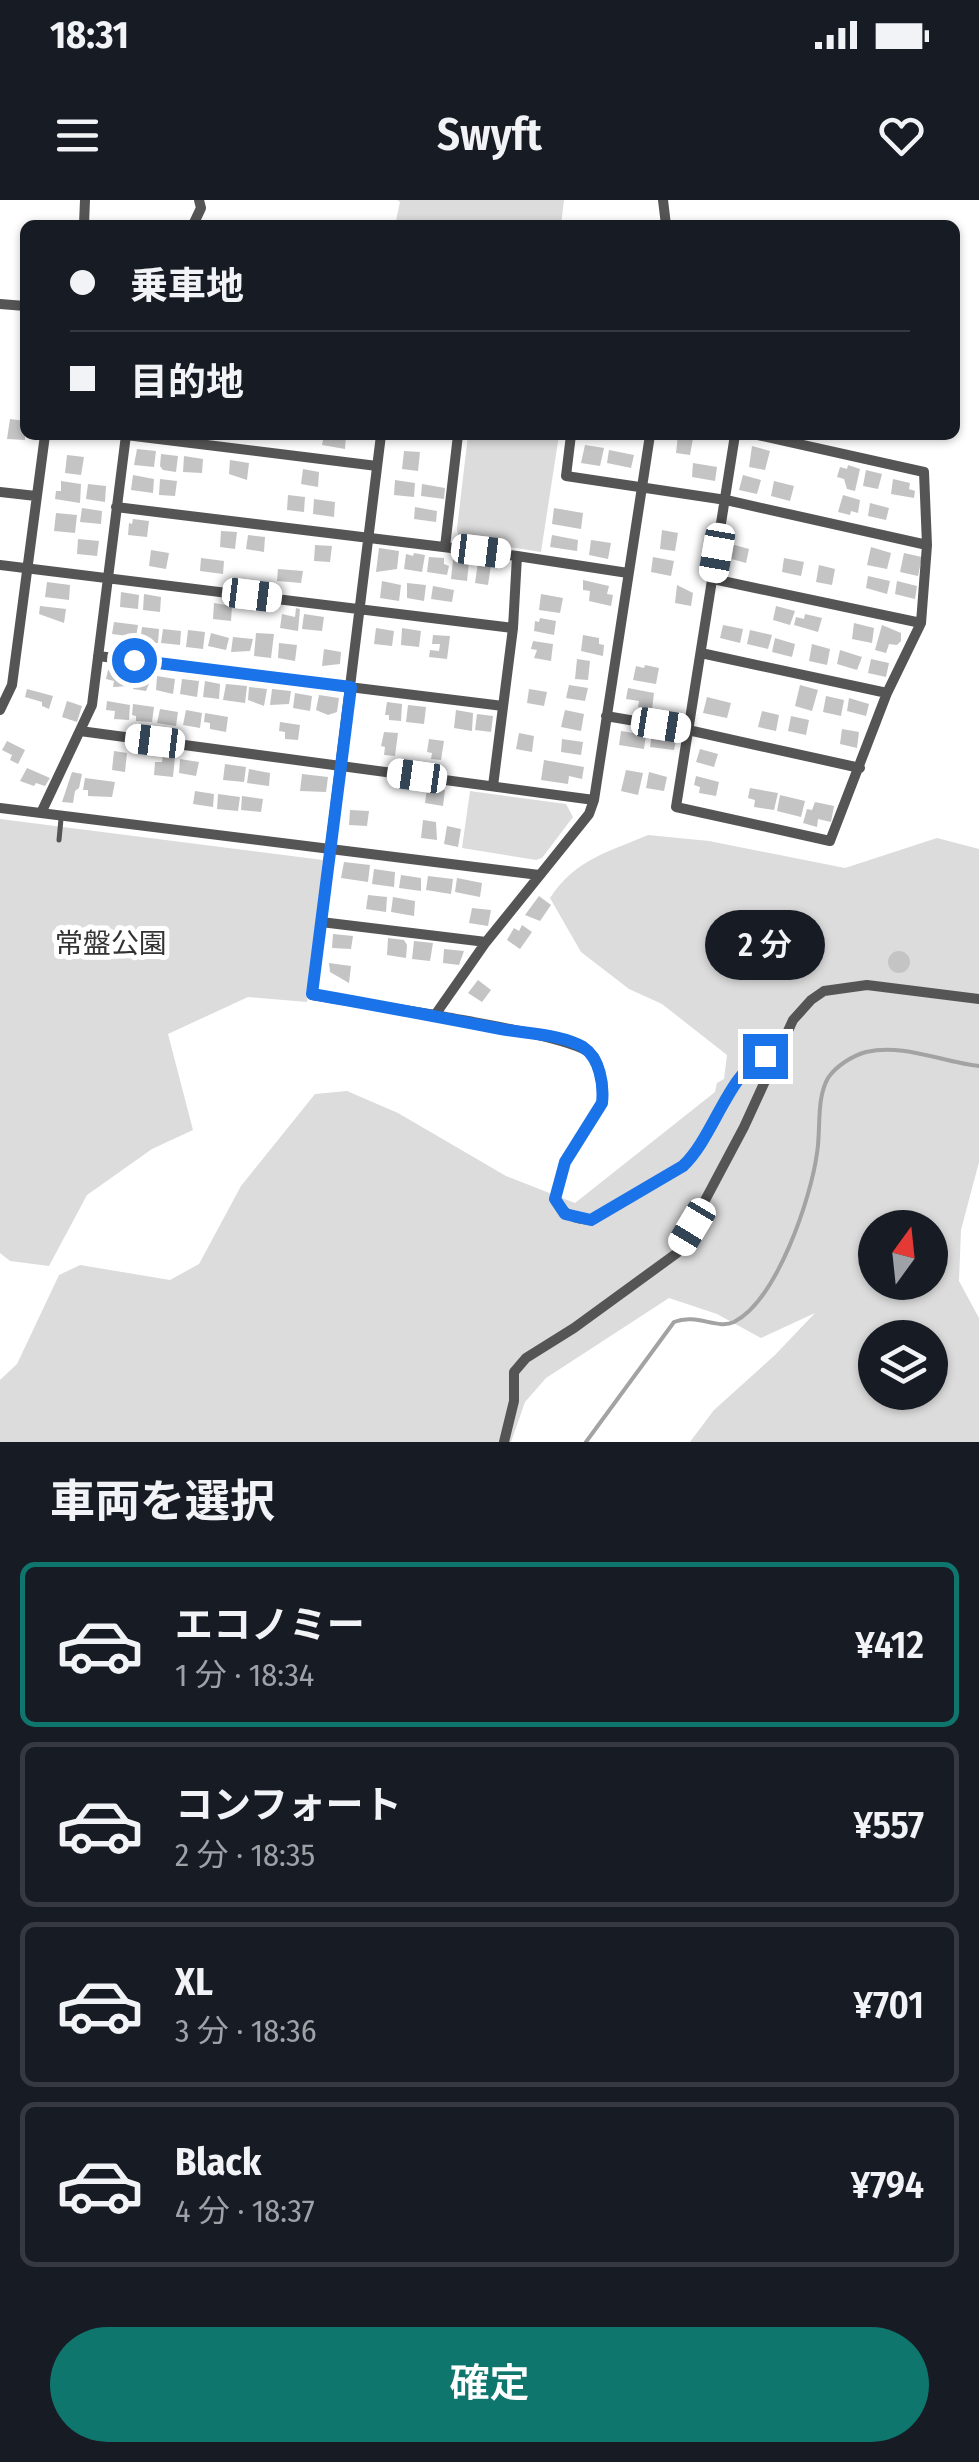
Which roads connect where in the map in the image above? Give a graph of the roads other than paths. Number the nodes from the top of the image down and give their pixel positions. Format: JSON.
{"nodes":[{"id":1,"x":44,"y":440,"type":"edge"},
{"id":2,"x":125,"y":440,"type":"edge"},
{"id":3,"x":166,"y":440,"type":"edge"},
{"id":4,"x":380,"y":440,"type":"edge"},
{"id":5,"x":457,"y":440,"type":"edge"},
{"id":6,"x":570,"y":440,"type":"edge"},
{"id":7,"x":649,"y":440,"type":"edge"},
{"id":8,"x":734,"y":440,"type":"edge"},
{"id":9,"x":780,"y":440,"type":"edge"},
{"id":10,"x":377,"y":466,"type":"junction"},
{"id":11,"x":642,"y":486,"type":"junction"},
{"id":12,"x":0,"y":492,"type":"edge"},
{"id":13,"x":36,"y":496,"type":"junction"},
{"id":14,"x":726,"y":500,"type":"junction"},
{"id":15,"x":116,"y":507,"type":"junction"},
{"id":16,"x":368,"y":538,"type":"junction"},
{"id":17,"x":927,"y":545,"type":"junction"},
{"id":18,"x":444,"y":547,"type":"junction"},
{"id":19,"x":517,"y":556,"type":"junction"},
{"id":20,"x":0,"y":565,"type":"edge"},
{"id":21,"x":27,"y":568,"type":"junction"},
{"id":22,"x":628,"y":573,"type":"junction"},
{"id":23,"x":108,"y":577,"type":"junction"},
{"id":24,"x":712,"y":579,"type":"junction"},
{"id":25,"x":361,"y":608,"type":"junction"},
{"id":26,"x":920,"y":623,"type":"junction"},
{"id":27,"x":513,"y":628,"type":"junction"},
{"id":28,"x":701,"y":653,"type":"junction"},
{"id":29,"x":98,"y":656,"type":"junction"},
{"id":30,"x":351,"y":687,"type":"junction"},
{"id":31,"x":887,"y":692,"type":"junction"},
{"id":32,"x":503,"y":706,"type":"junction"},
{"id":33,"x":0,"y":710,"type":"edge"},
{"id":34,"x":606,"y":716,"type":"junction"},
{"id":35,"x":688,"y":730,"type":"junction"},
{"id":36,"x":80,"y":731,"type":"junction"},
{"id":37,"x":342,"y":766,"type":"junction"},
{"id":38,"x":860,"y":768,"type":"junction"},
{"id":39,"x":493,"y":786,"type":"junction"},
{"id":40,"x":594,"y":800,"type":"junction"},
{"id":41,"x":0,"y":808,"type":"edge"},
{"id":42,"x":41,"y":813,"type":"junction"},
{"id":43,"x":62,"y":816,"type":"junction"},
{"id":44,"x":58,"y":840,"type":"dead end"},
{"id":45,"x":332,"y":849,"type":"junction"},
{"id":46,"x":539,"y":874,"type":"junction"},
{"id":47,"x":321,"y":922,"type":"junction"},
{"id":48,"x":486,"y":942,"type":"junction"},
{"id":49,"x":979,"y":999,"type":"edge"},
{"id":50,"x":435,"y":1015,"type":"junction"},
{"id":51,"x":775,"y":1059,"type":"junction"},
{"id":52,"x":504,"y":1442,"type":"edge"}],
"edges":[{"from":1,"to":13,"type":"street"},
{"from":2,"to":15,"type":"street"},
{"from":3,"to":10,"type":"street"},
{"from":4,"to":10,"type":"street"},
{"from":5,"to":18,"type":"street"},
{"from":6,"to":11,"type":"street"},
{"from":7,"to":11,"type":"street"},
{"from":8,"to":14,"type":"street"},
{"from":9,"to":17,"type":"street"},
{"from":10,"to":16,"type":"street"},
{"from":11,"to":14,"type":"street"},
{"from":11,"to":22,"type":"street"},
{"from":12,"to":13,"type":"street"},
{"from":13,"to":21,"type":"street"},
{"from":14,"to":17,"type":"street"},
{"from":14,"to":24,"type":"street"},
{"from":15,"to":16,"type":"street"},
{"from":15,"to":23,"type":"street"},
{"from":16,"to":18,"type":"street"},
{"from":16,"to":25,"type":"street"},
{"from":17,"to":26,"type":"street"},
{"from":18,"to":19,"type":"street"},
{"from":19,"to":22,"type":"street"},
{"from":19,"to":27,"type":"street"},
{"from":20,"to":21,"type":"street"},
{"from":21,"to":23,"type":"street"},
{"from":21,"to":33,"type":"street"},
{"from":22,"to":34,"type":"street"},
{"from":23,"to":25,"type":"street"},
{"from":23,"to":29,"type":"street"},
{"from":24,"to":26,"type":"street"},
{"from":24,"to":28,"type":"street"},
{"from":25,"to":27,"type":"street"},
{"from":25,"to":30,"type":"street"},
{"from":26,"to":31,"type":"street"},
{"from":27,"to":32,"type":"street"},
{"from":28,"to":31,"type":"street"},
{"from":28,"to":35,"type":"street"},
{"from":29,"to":30,"type":"street"},
{"from":29,"to":36,"type":"street"},
{"from":30,"to":32,"type":"street"},
{"from":30,"to":37,"type":"street"},
{"from":31,"to":38,"type":"street"},
{"from":32,"to":39,"type":"street"},
{"from":34,"to":35,"type":"street"},
{"from":34,"to":40,"type":"street"},
{"from":35,"to":38,"type":"street"},
{"from":35,"to":38,"type":"street"},
{"from":36,"to":37,"type":"street"},
{"from":36,"to":42,"type":"street"},
{"from":37,"to":39,"type":"street"},
{"from":37,"to":45,"type":"street"},
{"from":39,"to":40,"type":"street"},
{"from":40,"to":46,"type":"street"},
{"from":41,"to":42,"type":"street"},
{"from":42,"to":43,"type":"street"},
{"from":43,"to":44,"type":"lane"},
{"from":43,"to":45,"type":"street"},
{"from":45,"to":46,"type":"street"},
{"from":45,"to":47,"type":"street"},
{"from":46,"to":48,"type":"street"},
{"from":47,"to":48,"type":"street"},
{"from":47,"to":50,"type":"street"},
{"from":48,"to":50,"type":"street"},
{"from":49,"to":51,"type":"street"},
{"from":50,"to":51,"type":"street"},
{"from":51,"to":52,"type":"street"}]}
